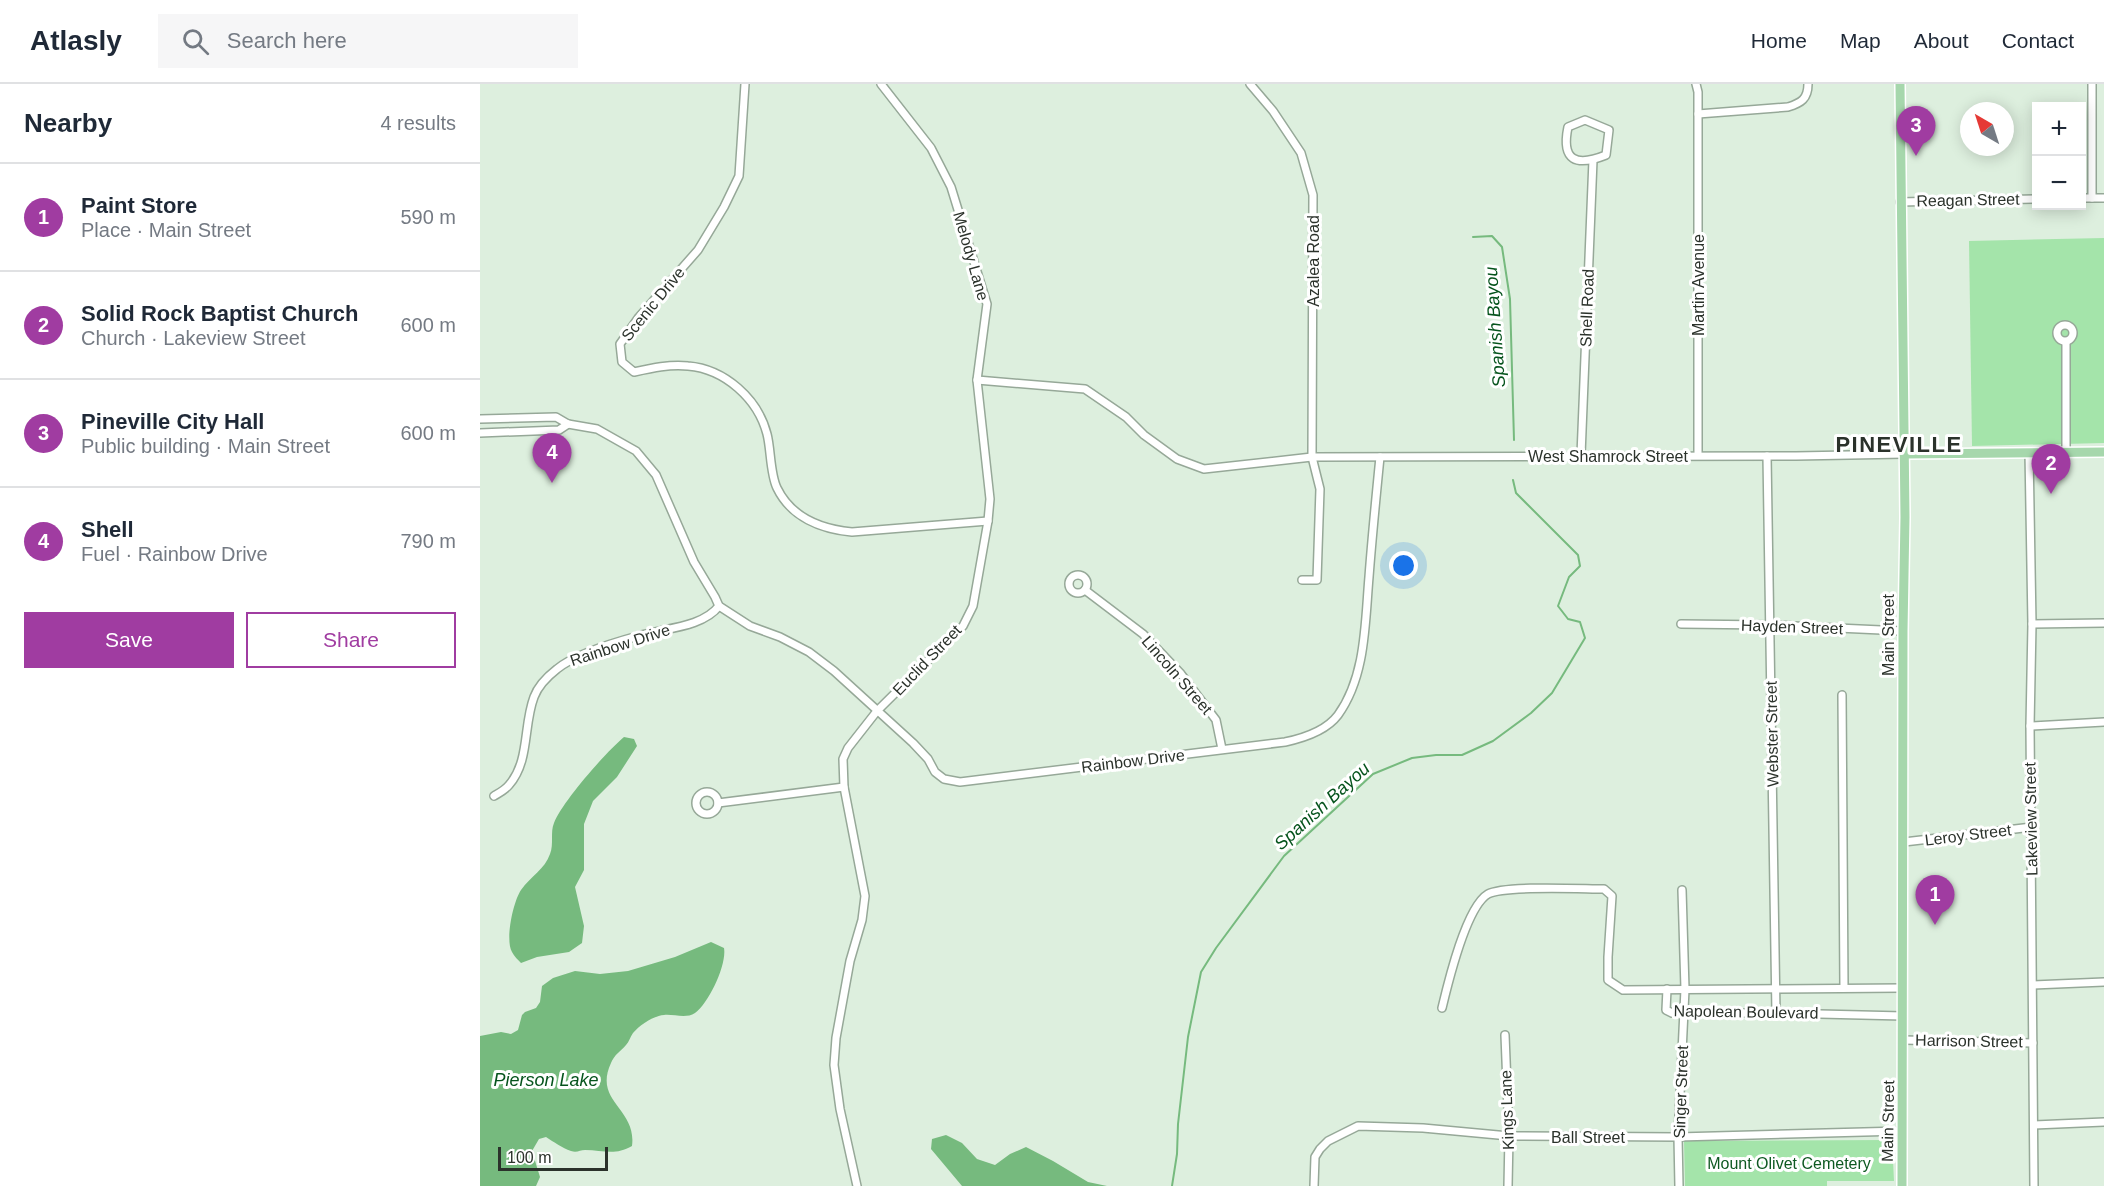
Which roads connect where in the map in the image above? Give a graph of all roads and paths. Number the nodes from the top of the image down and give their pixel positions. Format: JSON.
{"nodes":[{"id":1,"x":745,"y":84,"type":"edge"},
{"id":2,"x":881,"y":84,"type":"edge"},
{"id":3,"x":1250,"y":84,"type":"edge"},
{"id":4,"x":1696,"y":84,"type":"edge"},
{"id":5,"x":1808,"y":84,"type":"edge"},
{"id":6,"x":1900,"y":84,"type":"edge"},
{"id":7,"x":2092,"y":84,"type":"edge"},
{"id":8,"x":1698,"y":114,"type":"junction"},
{"id":9,"x":1593,"y":160,"type":"junction"},
{"id":10,"x":2086,"y":198,"type":"edge"},
{"id":11,"x":2092,"y":198,"type":"junction"},
{"id":12,"x":2104,"y":198,"type":"edge"},
{"id":13,"x":2032,"y":199,"type":"edge"},
{"id":14,"x":1900,"y":202,"type":"junction"},
{"id":15,"x":2066,"y":342,"type":"dead end"},
{"id":16,"x":977,"y":380,"type":"junction"},
{"id":17,"x":480,"y":418,"type":"edge"},
{"id":18,"x":568,"y":424,"type":"junction"},
{"id":19,"x":480,"y":433,"type":"edge"},
{"id":20,"x":2029,"y":452,"type":"junction"},
{"id":21,"x":2066,"y":452,"type":"junction"},
{"id":22,"x":2104,"y":452,"type":"edge"},
{"id":23,"x":1904,"y":454,"type":"junction"},
{"id":24,"x":1581,"y":455,"type":"junction"},
{"id":25,"x":1698,"y":455,"type":"junction"},
{"id":26,"x":1767,"y":456,"type":"junction"},
{"id":27,"x":1312,"y":457,"type":"junction"},
{"id":28,"x":1380,"y":457,"type":"junction"},
{"id":29,"x":988,"y":521,"type":"junction"},
{"id":30,"x":1302,"y":580,"type":"dead end"},
{"id":31,"x":1085,"y":590,"type":"dead end"},
{"id":32,"x":718,"y":606,"type":"junction"},
{"id":33,"x":2104,"y":623,"type":"edge"},
{"id":34,"x":1681,"y":624,"type":"dead end"},
{"id":35,"x":2032,"y":624,"type":"junction"},
{"id":36,"x":1770,"y":625,"type":"junction"},
{"id":37,"x":1902,"y":631,"type":"junction"},
{"id":38,"x":1842,"y":695,"type":"dead end"},
{"id":39,"x":877,"y":711,"type":"junction"},
{"id":40,"x":2104,"y":722,"type":"edge"},
{"id":41,"x":2030,"y":726,"type":"junction"},
{"id":42,"x":1222,"y":749,"type":"junction"},
{"id":43,"x":844,"y":787,"type":"junction"},
{"id":44,"x":494,"y":796,"type":"dead end"},
{"id":45,"x":718,"y":803,"type":"dead end"},
{"id":46,"x":2032,"y":827,"type":"junction"},
{"id":47,"x":1904,"y":842,"type":"junction"},
{"id":48,"x":1682,"y":891,"type":"dead end"},
{"id":49,"x":2104,"y":982,"type":"edge"},
{"id":50,"x":2033,"y":985,"type":"junction"},
{"id":51,"x":1776,"y":988,"type":"junction"},
{"id":52,"x":1844,"y":988,"type":"junction"},
{"id":53,"x":1902,"y":988,"type":"junction"},
{"id":54,"x":1667,"y":989,"type":"junction"},
{"id":55,"x":1685,"y":989,"type":"junction"},
{"id":56,"x":1442,"y":1008,"type":"dead end"},
{"id":57,"x":1684,"y":1013,"type":"junction"},
{"id":58,"x":1776,"y":1013,"type":"junction"},
{"id":59,"x":1904,"y":1016,"type":"junction"},
{"id":60,"x":1505,"y":1035,"type":"dead end"},
{"id":61,"x":1904,"y":1040,"type":"junction"},
{"id":62,"x":2033,"y":1042,"type":"junction"},
{"id":63,"x":2104,"y":1122,"type":"edge"},
{"id":64,"x":2034,"y":1125,"type":"junction"},
{"id":65,"x":1902,"y":1131,"type":"junction"},
{"id":66,"x":1509,"y":1136,"type":"junction"},
{"id":67,"x":1678,"y":1137,"type":"junction"},
{"id":68,"x":857,"y":1186,"type":"edge"},
{"id":69,"x":1314,"y":1186,"type":"edge"},
{"id":70,"x":1508,"y":1186,"type":"edge"},
{"id":71,"x":1679,"y":1186,"type":"edge"},
{"id":72,"x":1902,"y":1186,"type":"edge"},
{"id":73,"x":2034,"y":1186,"type":"edge"}],
"edges":[{"from":1,"to":29,"type":"street","name":"Scenic Drive"},
{"from":2,"to":16,"type":"street","name":"Melody Lane"},
{"from":3,"to":27,"type":"street","name":"Azalea Road"},
{"from":4,"to":8,"type":"street","name":"Martin Avenue"},
{"from":5,"to":8,"type":"street"},
{"from":6,"to":14,"type":"main road","name":"Main Street"},
{"from":7,"to":11,"type":"street"},
{"from":8,"to":25,"type":"street","name":"Martin Avenue"},
{"from":9,"to":9,"type":"street"},
{"from":9,"to":24,"type":"street","name":"Shell Road"},
{"from":10,"to":11,"type":"street"},
{"from":11,"to":12,"type":"street"},
{"from":13,"to":14,"type":"street","name":"Reagan Street"},
{"from":14,"to":23,"type":"main road","name":"Main Street"},
{"from":15,"to":21,"type":"street"},
{"from":16,"to":27,"type":"street","name":"West Shamrock Street"},
{"from":16,"to":29,"type":"street","name":"Melody Lane"},
{"from":17,"to":18,"type":"street"},
{"from":18,"to":19,"type":"street"},
{"from":18,"to":32,"type":"street"},
{"from":20,"to":21,"type":"main road"},
{"from":20,"to":23,"type":"main road"},
{"from":20,"to":35,"type":"street","name":"Lakeview Street"},
{"from":21,"to":22,"type":"main road"},
{"from":23,"to":26,"type":"street","name":"West Shamrock Street"},
{"from":23,"to":37,"type":"main road","name":"Main Street"},
{"from":24,"to":25,"type":"street","name":"West Shamrock Street"},
{"from":24,"to":28,"type":"street","name":"West Shamrock Street"},
{"from":25,"to":26,"type":"street","name":"West Shamrock Street"},
{"from":26,"to":36,"type":"street","name":"Webster Street"},
{"from":27,"to":28,"type":"street","name":"West Shamrock Street"},
{"from":27,"to":30,"type":"street","name":"Azalea Road"},
{"from":28,"to":42,"type":"street","name":"Rainbow Drive"},
{"from":29,"to":39,"type":"street","name":"Euclid Street"},
{"from":31,"to":42,"type":"street","name":"Lincoln Street"},
{"from":32,"to":39,"type":"street","name":"Rainbow Drive"},
{"from":32,"to":44,"type":"street","name":"Rainbow Drive"},
{"from":33,"to":35,"type":"street"},
{"from":34,"to":36,"type":"street","name":"Hayden Street"},
{"from":35,"to":41,"type":"street","name":"Lakeview Street"},
{"from":36,"to":37,"type":"street","name":"Hayden Street"},
{"from":36,"to":51,"type":"street","name":"Webster Street"},
{"from":37,"to":47,"type":"main road","name":"Main Street"},
{"from":38,"to":52,"type":"street"},
{"from":39,"to":42,"type":"street","name":"Rainbow Drive"},
{"from":39,"to":43,"type":"street","name":"Euclid Street"},
{"from":40,"to":41,"type":"street"},
{"from":41,"to":46,"type":"street","name":"Lakeview Street"},
{"from":43,"to":45,"type":"street"},
{"from":43,"to":68,"type":"street","name":"Euclid Street"},
{"from":46,"to":47,"type":"street","name":"Leroy Street"},
{"from":46,"to":50,"type":"street","name":"Lakeview Street"},
{"from":47,"to":53,"type":"main road","name":"Main Street"},
{"from":48,"to":55,"type":"street","name":"Singer Street"},
{"from":49,"to":50,"type":"street"},
{"from":50,"to":62,"type":"street","name":"Lakeview Street"},
{"from":51,"to":52,"type":"street","name":"Napolean Boulevard"},
{"from":51,"to":55,"type":"street","name":"Napolean Boulevard"},
{"from":51,"to":58,"type":"street","name":"Webster Street"},
{"from":52,"to":53,"type":"street","name":"Napolean Boulevard"},
{"from":53,"to":59,"type":"main road","name":"Main Street"},
{"from":54,"to":55,"type":"street","name":"Napolean Boulevard"},
{"from":54,"to":56,"type":"street"},
{"from":54,"to":57,"type":"street","name":"Napolean Boulevard"},
{"from":55,"to":57,"type":"street","name":"Singer Street"},
{"from":57,"to":58,"type":"street","name":"Napolean Boulevard"},
{"from":57,"to":67,"type":"street","name":"Singer Street"},
{"from":58,"to":59,"type":"street","name":"Napolean Boulevard"},
{"from":59,"to":61,"type":"main road","name":"Main Street"},
{"from":60,"to":66,"type":"street","name":"Kings Lane"},
{"from":61,"to":62,"type":"street","name":"Harrison Street"},
{"from":61,"to":65,"type":"main road","name":"Main Street"},
{"from":62,"to":64,"type":"street","name":"Lakeview Street"},
{"from":63,"to":64,"type":"street"},
{"from":64,"to":73,"type":"street","name":"Lakeview Street"},
{"from":65,"to":67,"type":"street","name":"Ball Street"},
{"from":65,"to":72,"type":"main road","name":"Main Street"},
{"from":66,"to":67,"type":"street","name":"Ball Street"},
{"from":66,"to":69,"type":"street","name":"Ball Street"},
{"from":66,"to":70,"type":"street","name":"Kings Lane"},
{"from":67,"to":71,"type":"street","name":"Singer Street"}]}
